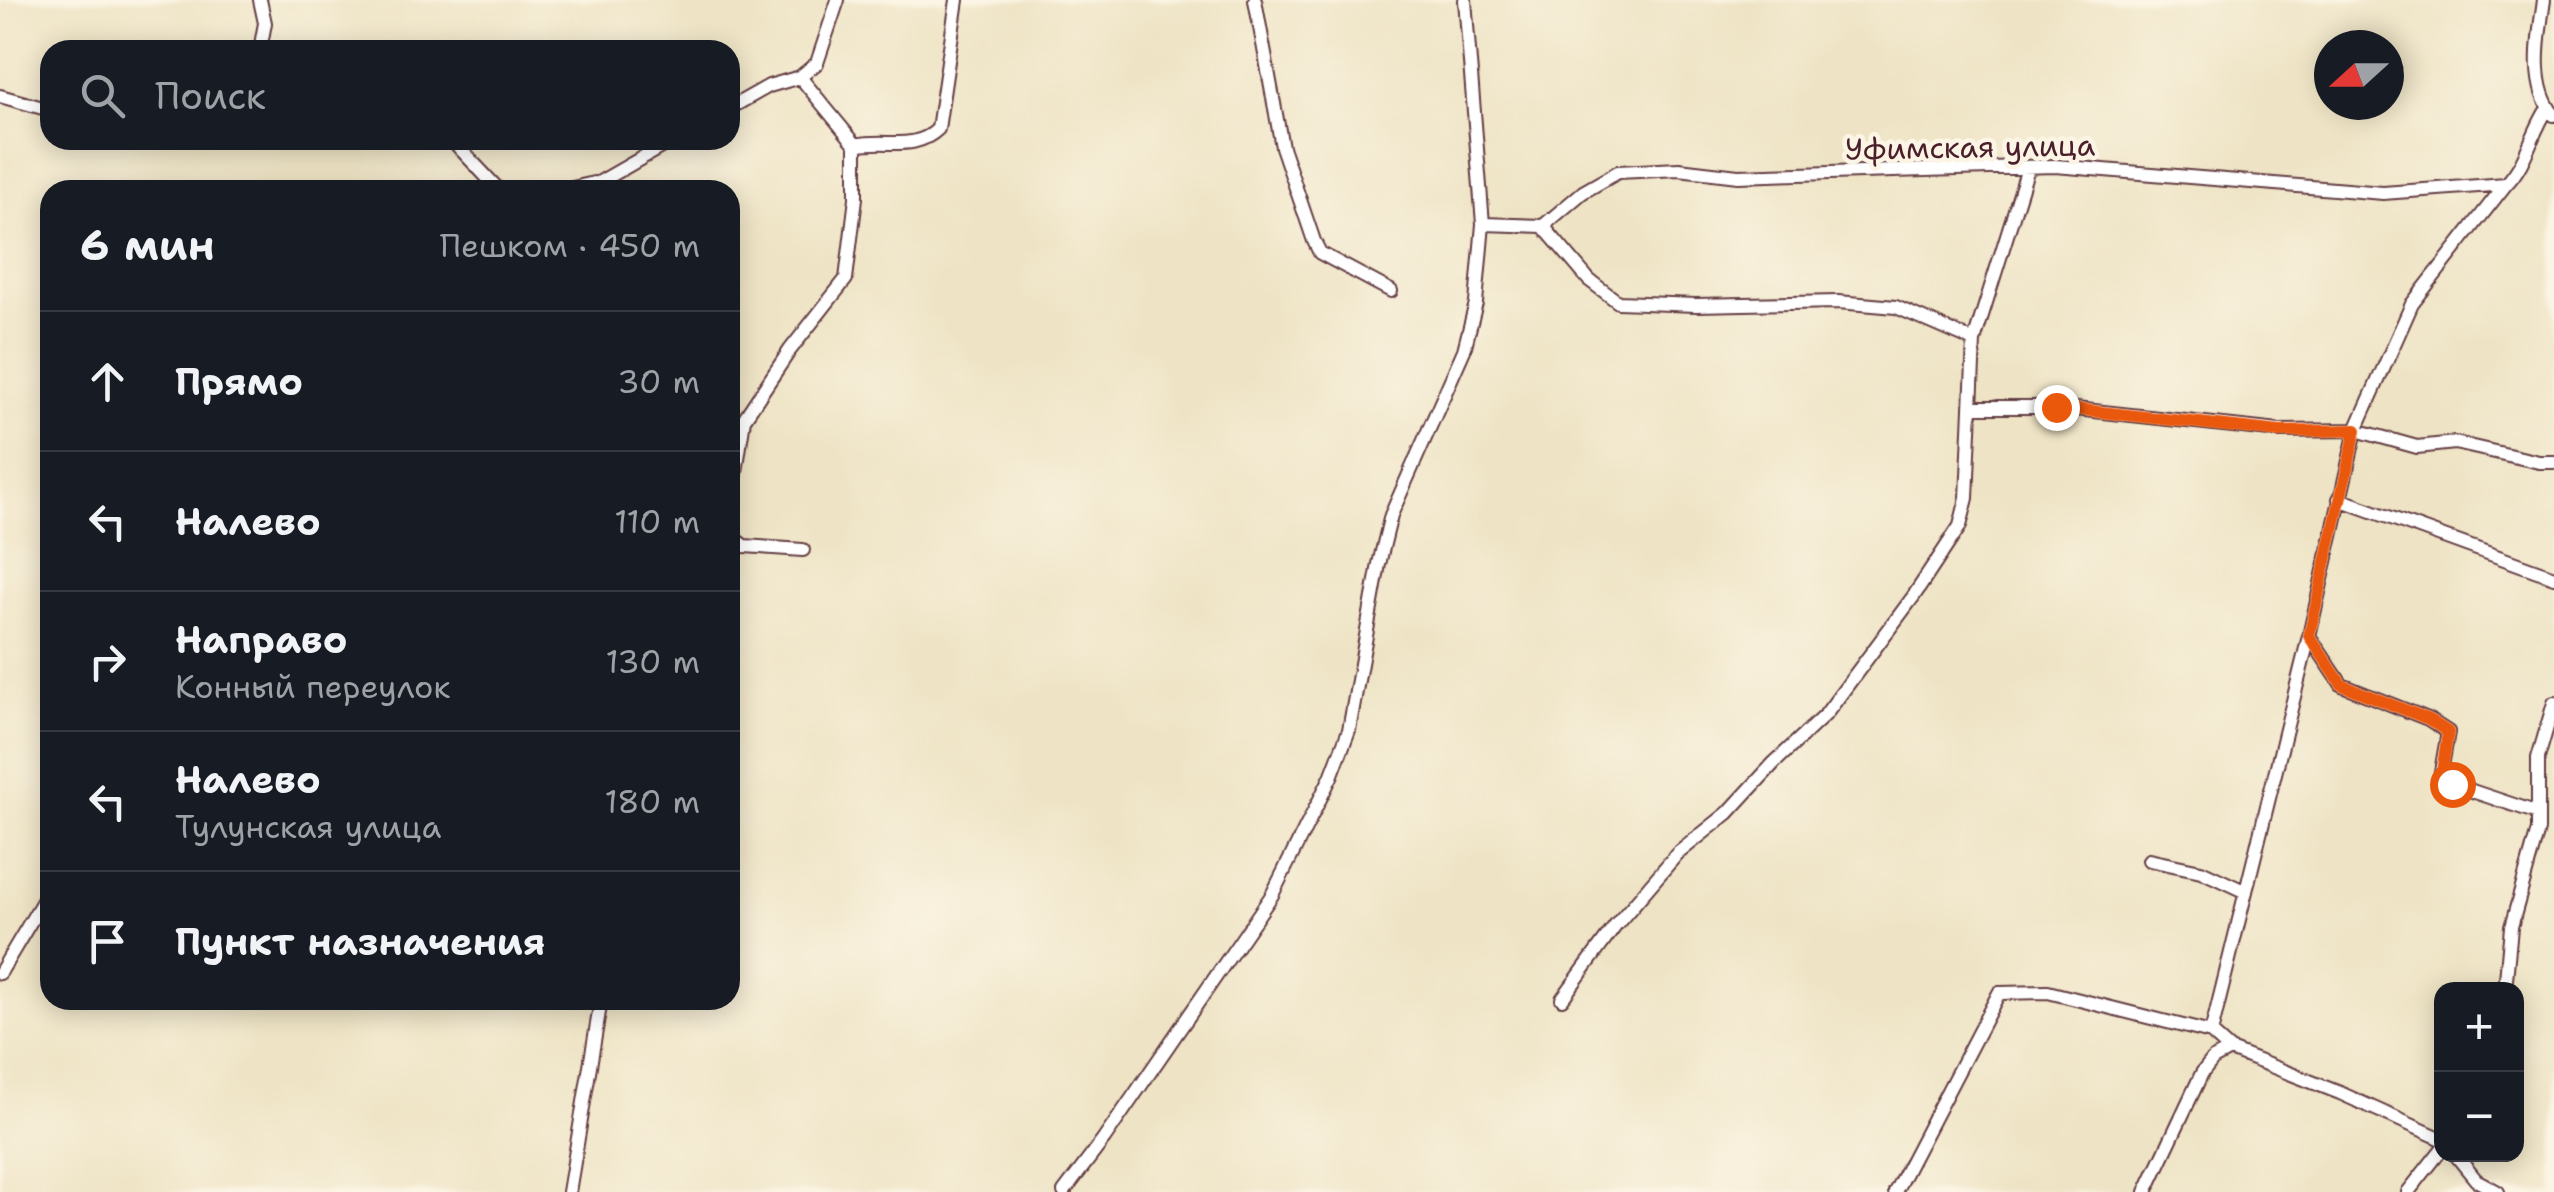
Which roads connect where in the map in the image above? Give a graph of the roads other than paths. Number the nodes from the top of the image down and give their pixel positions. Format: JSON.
{"nodes":[{"id":1,"x":260,"y":0,"type":"edge"},
{"id":2,"x":838,"y":0,"type":"edge"},
{"id":3,"x":957,"y":0,"type":"edge"},
{"id":4,"x":1255,"y":0,"type":"edge"},
{"id":5,"x":1465,"y":0,"type":"edge"},
{"id":6,"x":2544,"y":0,"type":"edge"},
{"id":7,"x":261,"y":40,"type":"edge"},
{"id":8,"x":800,"y":77,"type":"junction"},
{"id":9,"x":0,"y":96,"type":"edge"},
{"id":10,"x":740,"y":102,"type":"edge"},
{"id":11,"x":40,"y":107,"type":"edge"},
{"id":12,"x":2551,"y":111,"type":"edge"},
{"id":13,"x":856,"y":145,"type":"junction"},
{"id":14,"x":461,"y":150,"type":"edge"},
{"id":15,"x":654,"y":150,"type":"edge"},
{"id":16,"x":2028,"y":168,"type":"junction"},
{"id":17,"x":490,"y":180,"type":"edge"},
{"id":18,"x":602,"y":180,"type":"edge"},
{"id":19,"x":2506,"y":184,"type":"junction"},
{"id":20,"x":1483,"y":224,"type":"junction"},
{"id":21,"x":1543,"y":226,"type":"junction"},
{"id":22,"x":1391,"y":291,"type":"dead end"},
{"id":23,"x":1974,"y":341,"type":"junction"},
{"id":24,"x":1972,"y":407,"type":"junction"},
{"id":25,"x":2356,"y":430,"type":"junction"},
{"id":26,"x":740,"y":446,"type":"edge"},
{"id":27,"x":2554,"y":462,"type":"edge"},
{"id":28,"x":2339,"y":499,"type":"junction"},
{"id":29,"x":740,"y":543,"type":"edge"},
{"id":30,"x":803,"y":550,"type":"dead end"},
{"id":31,"x":2554,"y":577,"type":"edge"},
{"id":32,"x":2309,"y":636,"type":"junction"},
{"id":33,"x":2554,"y":703,"type":"edge"},
{"id":34,"x":2538,"y":812,"type":"junction"},
{"id":35,"x":2538,"y":830,"type":"junction"},
{"id":36,"x":2554,"y":836,"type":"edge"},
{"id":37,"x":2149,"y":860,"type":"dead end"},
{"id":38,"x":2246,"y":892,"type":"junction"},
{"id":39,"x":40,"y":906,"type":"edge"},
{"id":40,"x":0,"y":973,"type":"edge"},
{"id":41,"x":2506,"y":982,"type":"edge"},
{"id":42,"x":1562,"y":999,"type":"dead end"},
{"id":43,"x":599,"y":1010,"type":"edge"},
{"id":44,"x":2211,"y":1033,"type":"junction"},
{"id":45,"x":2230,"y":1050,"type":"junction"},
{"id":46,"x":2434,"y":1135,"type":"edge"},
{"id":47,"x":2434,"y":1160,"type":"edge"},
{"id":48,"x":2461,"y":1162,"type":"edge"},
{"id":49,"x":570,"y":1192,"type":"edge"},
{"id":50,"x":1064,"y":1192,"type":"edge"},
{"id":51,"x":1896,"y":1192,"type":"edge"},
{"id":52,"x":2146,"y":1192,"type":"edge"},
{"id":53,"x":2408,"y":1192,"type":"edge"},
{"id":54,"x":2498,"y":1192,"type":"edge"}],
"edges":[{"from":1,"to":7,"type":"street"},
{"from":2,"to":8,"type":"street"},
{"from":3,"to":13,"type":"street"},
{"from":4,"to":22,"type":"street"},
{"from":5,"to":20,"type":"street"},
{"from":6,"to":12,"type":"street"},
{"from":8,"to":10,"type":"street"},
{"from":8,"to":13,"type":"street"},
{"from":9,"to":11,"type":"street"},
{"from":12,"to":19,"type":"street"},
{"from":13,"to":26,"type":"street"},
{"from":14,"to":17,"type":"street"},
{"from":15,"to":18,"type":"street"},
{"from":16,"to":19,"type":"street","name":"Уфимская улица"},
{"from":16,"to":21,"type":"street","name":"Уфимская улица"},
{"from":16,"to":23,"type":"street"},
{"from":19,"to":25,"type":"street"},
{"from":20,"to":21,"type":"street"},
{"from":20,"to":50,"type":"street"},
{"from":21,"to":23,"type":"street"},
{"from":23,"to":24,"type":"street"},
{"from":24,"to":25,"type":"street"},
{"from":24,"to":42,"type":"street"},
{"from":25,"to":27,"type":"street"},
{"from":25,"to":28,"type":"street"},
{"from":28,"to":31,"type":"street"},
{"from":28,"to":32,"type":"street"},
{"from":29,"to":30,"type":"street"},
{"from":32,"to":34,"type":"street"},
{"from":32,"to":38,"type":"street"},
{"from":33,"to":34,"type":"street"},
{"from":34,"to":35,"type":"street"},
{"from":35,"to":36,"type":"street"},
{"from":35,"to":41,"type":"street"},
{"from":37,"to":38,"type":"street"},
{"from":38,"to":44,"type":"street"},
{"from":39,"to":40,"type":"street"},
{"from":43,"to":49,"type":"street"},
{"from":44,"to":45,"type":"street"},
{"from":44,"to":51,"type":"street"},
{"from":45,"to":46,"type":"street"},
{"from":45,"to":52,"type":"street"},
{"from":47,"to":53,"type":"street"},
{"from":48,"to":54,"type":"street"}]}
